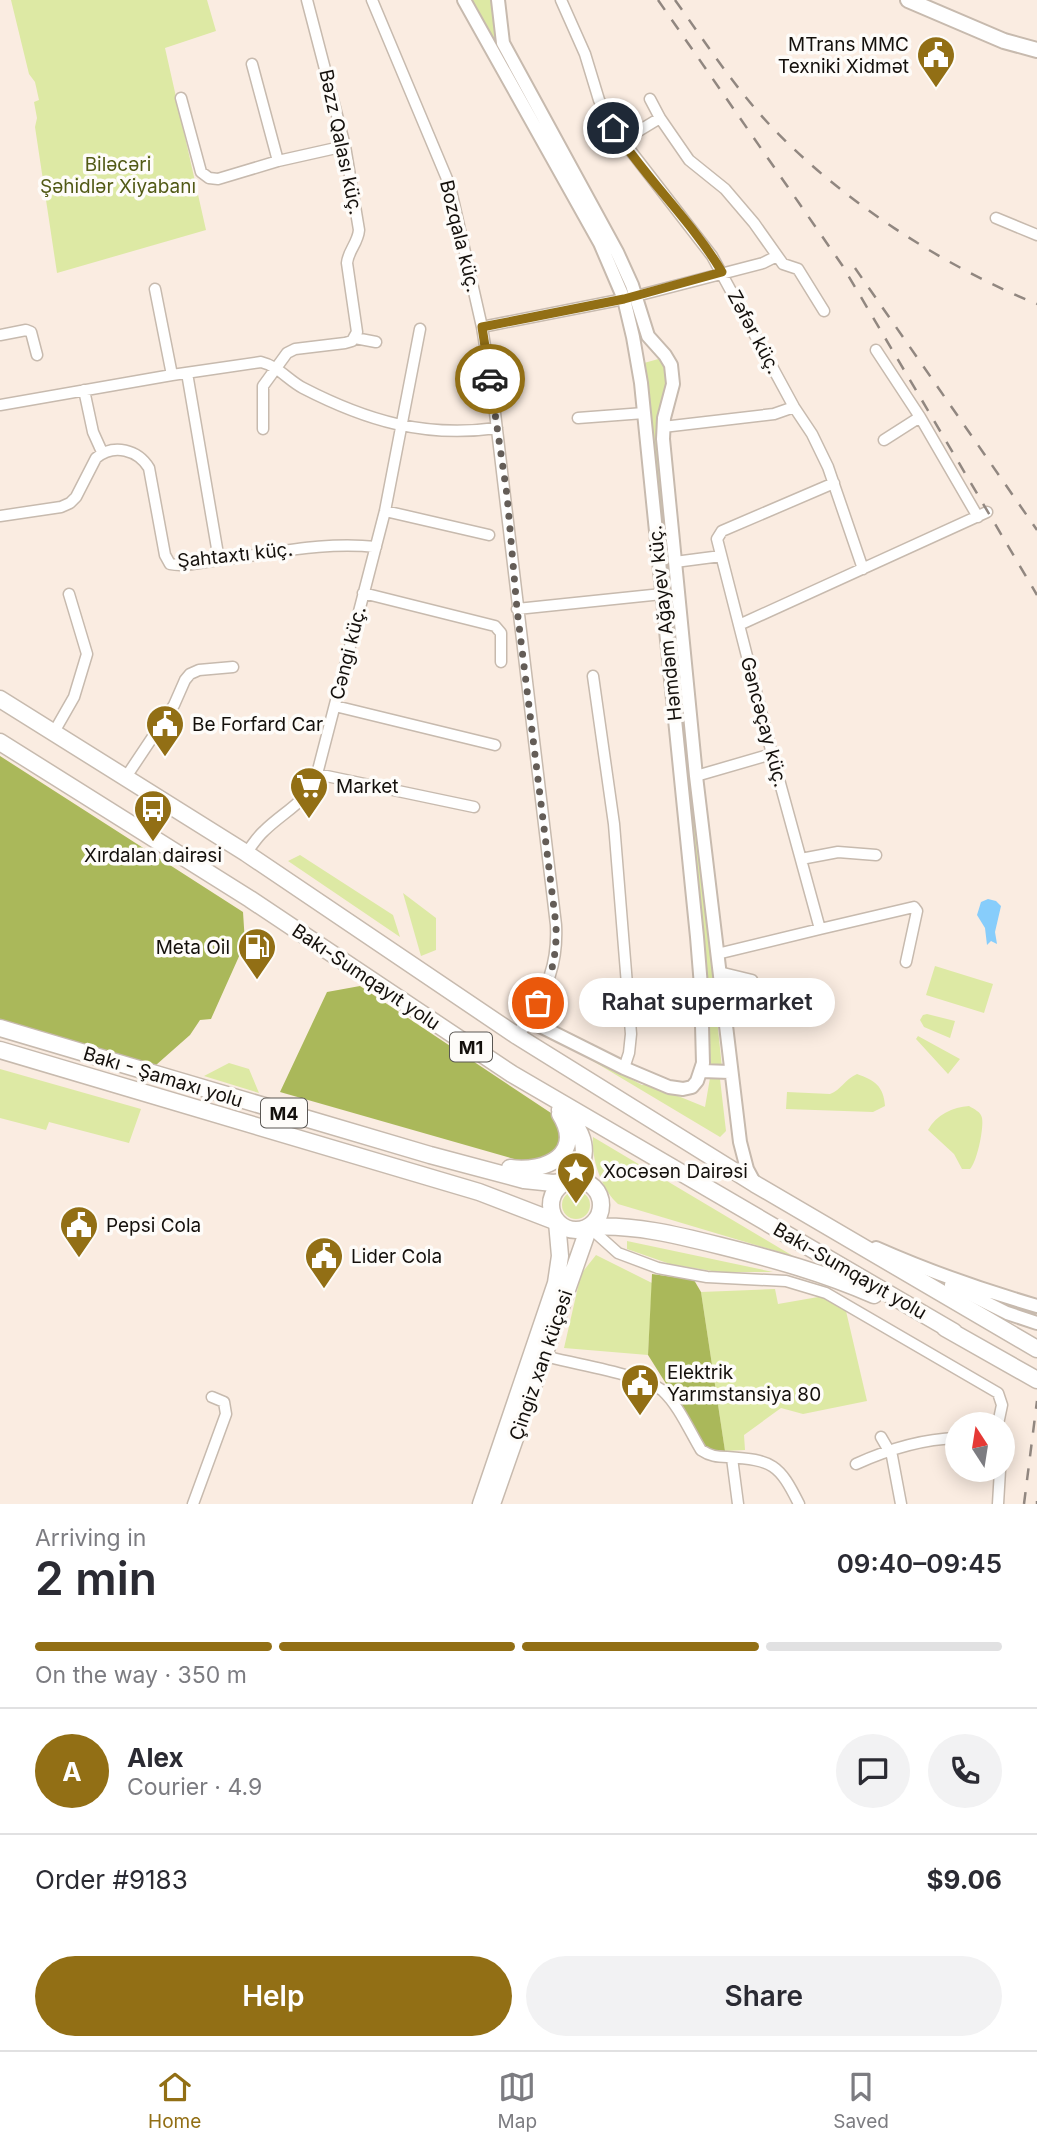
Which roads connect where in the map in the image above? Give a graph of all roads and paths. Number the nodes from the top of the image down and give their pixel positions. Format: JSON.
{"nodes":[{"id":1,"x":307,"y":0,"type":"edge"},
{"id":2,"x":372,"y":0,"type":"edge"},
{"id":3,"x":464,"y":0,"type":"edge"},
{"id":4,"x":498,"y":0,"type":"edge"},
{"id":5,"x":561,"y":0,"type":"edge"},
{"id":6,"x":908,"y":0,"type":"edge"},
{"id":7,"x":1037,"y":50,"type":"edge"},
{"id":8,"x":251,"y":64,"type":"dead end"},
{"id":9,"x":181,"y":98,"type":"dead end"},
{"id":10,"x":650,"y":99,"type":"dead end"},
{"id":11,"x":660,"y":118,"type":"junction"},
{"id":12,"x":622,"y":141,"type":"junction"},
{"id":13,"x":345,"y":146,"type":"junction"},
{"id":14,"x":278,"y":160,"type":"junction"},
{"id":15,"x":996,"y":218,"type":"dead end"},
{"id":16,"x":1037,"y":235,"type":"edge"},
{"id":17,"x":777,"y":256,"type":"junction"},
{"id":18,"x":722,"y":272,"type":"junction"},
{"id":19,"x":155,"y":289,"type":"dead end"},
{"id":20,"x":630,"y":297,"type":"junction"},
{"id":21,"x":824,"y":311,"type":"dead end"},
{"id":22,"x":482,"y":327,"type":"junction"},
{"id":23,"x":419,"y":329,"type":"dead end"},
{"id":24,"x":0,"y":335,"type":"edge"},
{"id":25,"x":355,"y":338,"type":"junction"},
{"id":26,"x":376,"y":342,"type":"dead end"},
{"id":27,"x":876,"y":349,"type":"dead end"},
{"id":28,"x":37,"y":355,"type":"dead end"},
{"id":29,"x":275,"y":367,"type":"junction"},
{"id":30,"x":187,"y":373,"type":"junction"},
{"id":31,"x":172,"y":375,"type":"junction"},
{"id":32,"x":84,"y":390,"type":"junction"},
{"id":33,"x":0,"y":405,"type":"edge"},
{"id":34,"x":794,"y":407,"type":"junction"},
{"id":35,"x":644,"y":413,"type":"junction"},
{"id":36,"x":920,"y":417,"type":"junction"},
{"id":37,"x":578,"y":418,"type":"dead end"},
{"id":38,"x":401,"y":427,"type":"junction"},
{"id":39,"x":663,"y":427,"type":"junction"},
{"id":40,"x":497,"y":428,"type":"junction"},
{"id":41,"x":262,"y":429,"type":"dead end"},
{"id":42,"x":884,"y":440,"type":"dead end"},
{"id":43,"x":102,"y":453,"type":"junction"},
{"id":44,"x":834,"y":483,"type":"junction"},
{"id":45,"x":385,"y":511,"type":"junction"},
{"id":46,"x":0,"y":516,"type":"edge"},
{"id":47,"x":489,"y":535,"type":"dead end"},
{"id":48,"x":376,"y":547,"type":"junction"},
{"id":49,"x":720,"y":556,"type":"junction"},
{"id":50,"x":219,"y":560,"type":"junction"},
{"id":51,"x":675,"y":562,"type":"junction"},
{"id":52,"x":863,"y":569,"type":"junction"},
{"id":53,"x":363,"y":593,"type":"junction"},
{"id":54,"x":69,"y":594,"type":"dead end"},
{"id":55,"x":662,"y":594,"type":"junction"},
{"id":56,"x":517,"y":609,"type":"junction"},
{"id":57,"x":739,"y":625,"type":"junction"},
{"id":58,"x":501,"y":662,"type":"dead end"},
{"id":59,"x":233,"y":667,"type":"dead end"},
{"id":60,"x":593,"y":676,"type":"dead end"},
{"id":61,"x":0,"y":699,"type":"edge"},
{"id":62,"x":335,"y":705,"type":"junction"},
{"id":63,"x":54,"y":732,"type":"junction"},
{"id":64,"x":0,"y":742,"type":"edge"},
{"id":65,"x":495,"y":746,"type":"dead end"},
{"id":66,"x":772,"y":754,"type":"junction"},
{"id":67,"x":317,"y":774,"type":"junction"},
{"id":68,"x":696,"y":776,"type":"junction"},
{"id":69,"x":126,"y":777,"type":"junction"},
{"id":70,"x":474,"y":807,"type":"dead end"},
{"id":71,"x":246,"y":853,"type":"junction"},
{"id":72,"x":876,"y":855,"type":"dead end"},
{"id":73,"x":801,"y":859,"type":"junction"},
{"id":74,"x":820,"y":929,"type":"junction"},
{"id":75,"x":717,"y":954,"type":"junction"},
{"id":76,"x":906,"y":962,"type":"dead end"},
{"id":77,"x":719,"y":972,"type":"junction"},
{"id":78,"x":752,"y":980,"type":"dead end"},
{"id":79,"x":528,"y":1020,"type":"junction"},
{"id":80,"x":0,"y":1028,"type":"edge"},
{"id":81,"x":517,"y":1036,"type":"junction"},
{"id":82,"x":0,"y":1050,"type":"edge"},
{"id":83,"x":624,"y":1068,"type":"junction"},
{"id":84,"x":702,"y":1071,"type":"junction"},
{"id":85,"x":730,"y":1072,"type":"junction"},
{"id":86,"x":512,"y":1074,"type":"junction"},
{"id":87,"x":557,"y":1109,"type":"junction"},
{"id":88,"x":430,"y":1156,"type":"junction"},
{"id":89,"x":571,"y":1181,"type":"junction"},
{"id":90,"x":755,"y":1184,"type":"junction"},
{"id":91,"x":817,"y":1220,"type":"junction"},
{"id":92,"x":557,"y":1222,"type":"junction"},
{"id":93,"x":589,"y":1227,"type":"junction"},
{"id":94,"x":911,"y":1263,"type":"junction"},
{"id":95,"x":1032,"y":1304,"type":"edge"},
{"id":96,"x":1037,"y":1323,"type":"edge"},
{"id":97,"x":954,"y":1332,"type":"junction"},
{"id":98,"x":1037,"y":1349,"type":"edge"},
{"id":99,"x":544,"y":1356,"type":"junction"},
{"id":100,"x":1037,"y":1380,"type":"edge"},
{"id":101,"x":212,"y":1397,"type":"dead end"},
{"id":102,"x":1001,"y":1412,"type":"edge"},
{"id":103,"x":881,"y":1437,"type":"dead end"},
{"id":104,"x":945,"y":1439,"type":"edge"},
{"id":105,"x":890,"y":1449,"type":"junction"},
{"id":106,"x":732,"y":1458,"type":"junction"},
{"id":107,"x":856,"y":1464,"type":"dead end"},
{"id":108,"x":1000,"y":1482,"type":"edge"},
{"id":109,"x":193,"y":1504,"type":"edge"},
{"id":110,"x":481,"y":1504,"type":"edge"},
{"id":111,"x":492,"y":1504,"type":"edge"},
{"id":112,"x":738,"y":1504,"type":"edge"},
{"id":113,"x":799,"y":1504,"type":"edge"},
{"id":114,"x":901,"y":1504,"type":"edge"},
{"id":115,"x":999,"y":1504,"type":"edge"}],
"edges":[{"from":1,"to":13,"type":"street","name":"Bəzz Qalası küç."},
{"from":2,"to":22,"type":"street","name":"Bozqala küç."},
{"from":3,"to":20,"type":"street","name":"Həmdəm Ağayev küç."},
{"from":4,"to":20,"type":"street"},
{"from":5,"to":12,"type":"street","name":"Zəfər küç."},
{"from":6,"to":7,"type":"main road"},
{"from":8,"to":14,"type":"street"},
{"from":9,"to":14,"type":"street"},
{"from":10,"to":11,"type":"street"},
{"from":11,"to":12,"type":"street"},
{"from":11,"to":17,"type":"street"},
{"from":12,"to":18,"type":"street","name":"Zəfər küç."},
{"from":13,"to":14,"type":"street"},
{"from":13,"to":25,"type":"street","name":"Bəzz Qalası küç."},
{"from":15,"to":16,"type":"street"},
{"from":17,"to":18,"type":"street"},
{"from":17,"to":21,"type":"street"},
{"from":18,"to":20,"type":"street"},
{"from":18,"to":34,"type":"street","name":"Zəfər küç."},
{"from":19,"to":31,"type":"street"},
{"from":20,"to":22,"type":"street"},
{"from":20,"to":35,"type":"street","name":"Həmdəm Ağayev küç."},
{"from":20,"to":39,"type":"street"},
{"from":22,"to":40,"type":"street","name":"Bozqala küç."},
{"from":23,"to":38,"type":"street","name":"Cəngi küç."},
{"from":24,"to":28,"type":"street"},
{"from":25,"to":26,"type":"street"},
{"from":25,"to":29,"type":"street"},
{"from":27,"to":36,"type":"street"},
{"from":29,"to":30,"type":"street"},
{"from":29,"to":38,"type":"street"},
{"from":29,"to":41,"type":"street"},
{"from":30,"to":31,"type":"street"},
{"from":30,"to":50,"type":"street"},
{"from":31,"to":32,"type":"street"},
{"from":32,"to":33,"type":"street"},
{"from":32,"to":43,"type":"street"},
{"from":34,"to":39,"type":"street"},
{"from":34,"to":44,"type":"street","name":"Zəfər küç."},
{"from":35,"to":37,"type":"street"},
{"from":35,"to":55,"type":"street","name":"Həmdəm Ağayev küç."},
{"from":36,"to":42,"type":"street"},
{"from":36,"to":52,"type":"street"},
{"from":38,"to":40,"type":"street"},
{"from":38,"to":45,"type":"street","name":"Cəngi küç."},
{"from":39,"to":51,"type":"street"},
{"from":40,"to":56,"type":"street","name":"Bozqala küç."},
{"from":43,"to":46,"type":"street"},
{"from":43,"to":50,"type":"street","name":"Şahtaxtı küç."},
{"from":44,"to":49,"type":"street"},
{"from":44,"to":52,"type":"street","name":"Zəfər küç."},
{"from":45,"to":47,"type":"street"},
{"from":45,"to":48,"type":"street","name":"Cəngi küç."},
{"from":48,"to":50,"type":"street","name":"Şahtaxtı küç."},
{"from":48,"to":53,"type":"street","name":"Cəngi küç."},
{"from":49,"to":51,"type":"street"},
{"from":49,"to":57,"type":"street","name":"Gəncəçay küç."},
{"from":51,"to":68,"type":"street"},
{"from":52,"to":57,"type":"street"},
{"from":53,"to":58,"type":"street"},
{"from":53,"to":62,"type":"street","name":"Cəngi küç."},
{"from":54,"to":63,"type":"street"},
{"from":55,"to":56,"type":"street"},
{"from":55,"to":84,"type":"street","name":"Həmdəm Ağayev küç."},
{"from":56,"to":79,"type":"street","name":"Bozqala küç."},
{"from":57,"to":66,"type":"street","name":"Gəncəçay küç."},
{"from":59,"to":69,"type":"street"},
{"from":60,"to":83,"type":"street"},
{"from":61,"to":63,"type":"main road","name":"Bakı-Sumqayıt yolu","number":"M1"},
{"from":62,"to":65,"type":"street"},
{"from":62,"to":67,"type":"street","name":"Cəngi küç."},
{"from":63,"to":69,"type":"main road","name":"Bakı-Sumqayıt yolu","number":"M1"},
{"from":64,"to":86,"type":"main road","name":"Bakı-Sumqayıt yolu","number":"M1"},
{"from":66,"to":68,"type":"street"},
{"from":66,"to":73,"type":"street","name":"Gəncəçay küç."},
{"from":67,"to":70,"type":"street"},
{"from":67,"to":71,"type":"street","name":"Cəngi küç."},
{"from":68,"to":75,"type":"street"},
{"from":69,"to":71,"type":"main road","name":"Bakı-Sumqayıt yolu","number":"M1"},
{"from":71,"to":81,"type":"main road","name":"Bakı-Sumqayıt yolu","number":"M1"},
{"from":72,"to":73,"type":"street"},
{"from":73,"to":74,"type":"street","name":"Gəncəçay küç."},
{"from":74,"to":75,"type":"street"},
{"from":74,"to":76,"type":"street"},
{"from":75,"to":77,"type":"street"},
{"from":77,"to":78,"type":"street"},
{"from":77,"to":85,"type":"street"},
{"from":79,"to":81,"type":"street"},
{"from":79,"to":83,"type":"street"},
{"from":80,"to":88,"type":"main road","name":"Bakı - Şamaxı yolu","number":"M4"},
{"from":81,"to":90,"type":"main road","name":"Bakı-Sumqayıt yolu","number":"M1"},
{"from":82,"to":92,"type":"main road","name":"Bakı - Şamaxı yolu","number":"M4"},
{"from":83,"to":84,"type":"street"},
{"from":84,"to":85,"type":"street"},
{"from":85,"to":90,"type":"street"},
{"from":86,"to":87,"type":"main road"},
{"from":86,"to":97,"type":"main road","name":"Bakı-Sumqayıt yolu","number":"M1"},
{"from":87,"to":88,"type":"main road"},
{"from":87,"to":89,"type":"main road"},
{"from":88,"to":89,"type":"main road","name":"Bakı - Şamaxı yolu","number":"M4"},
{"from":89,"to":92,"type":"main road"},
{"from":89,"to":93,"type":"main road"},
{"from":90,"to":91,"type":"main road","name":"Bakı-Sumqayıt yolu","number":"M1"},
{"from":91,"to":94,"type":"street"},
{"from":91,"to":98,"type":"main road","name":"Bakı-Sumqayıt yolu"},
{"from":92,"to":93,"type":"main road"},
{"from":92,"to":110,"type":"main road","name":"Çingiz xan küçəsi"},
{"from":93,"to":97,"type":"main road"},
{"from":93,"to":99,"type":"main road","name":"Çingiz xan küçəsi"},
{"from":93,"to":102,"type":"street"},
{"from":94,"to":95,"type":"street"},
{"from":94,"to":96,"type":"street"},
{"from":97,"to":100,"type":"main road"},
{"from":99,"to":106,"type":"street"},
{"from":99,"to":111,"type":"main road","name":"Çingiz xan küçəsi"},
{"from":101,"to":109,"type":"street"},
{"from":103,"to":105,"type":"street"},
{"from":104,"to":105,"type":"street"},
{"from":105,"to":107,"type":"street"},
{"from":105,"to":114,"type":"street"},
{"from":106,"to":112,"type":"street"},
{"from":106,"to":113,"type":"street"},
{"from":108,"to":115,"type":"street"}]}
